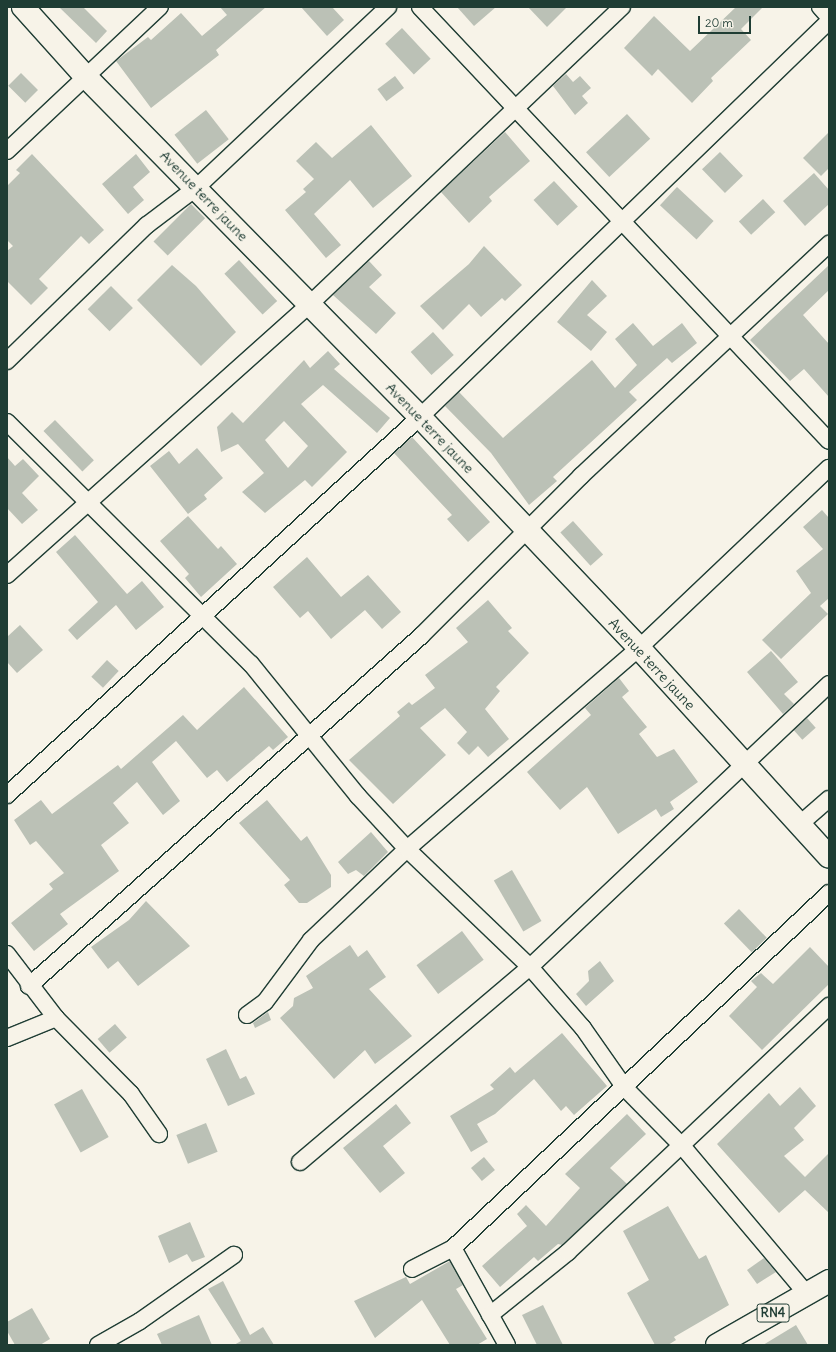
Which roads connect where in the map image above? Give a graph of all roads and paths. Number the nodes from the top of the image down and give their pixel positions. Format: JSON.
{"nodes":[{"id":1,"x":23,"y":7,"type":"edge"},
{"id":2,"x":160,"y":7,"type":"edge"},
{"id":3,"x":388,"y":7,"type":"edge"},
{"id":4,"x":420,"y":7,"type":"edge"},
{"id":5,"x":622,"y":7,"type":"edge"},
{"id":6,"x":820,"y":7,"type":"edge"},
{"id":7,"x":829,"y":17,"type":"edge"},
{"id":8,"x":829,"y":21,"type":"edge"},
{"id":9,"x":86,"y":77,"type":"junction"},
{"id":10,"x":513,"y":108,"type":"junction"},
{"id":11,"x":7,"y":151,"type":"edge"},
{"id":12,"x":196,"y":188,"type":"junction"},
{"id":13,"x":621,"y":222,"type":"junction"},
{"id":14,"x":829,"y":244,"type":"edge"},
{"id":15,"x":309,"y":305,"type":"junction"},
{"id":16,"x":732,"y":339,"type":"junction"},
{"id":17,"x":7,"y":361,"type":"edge"},
{"id":18,"x":420,"y":417,"type":"junction"},
{"id":19,"x":7,"y":422,"type":"edge"},
{"id":20,"x":829,"y":441,"type":"edge"},
{"id":21,"x":829,"y":468,"type":"edge"},
{"id":22,"x":88,"y":501,"type":"junction"},
{"id":23,"x":526,"y":532,"type":"junction"},
{"id":24,"x":7,"y":575,"type":"edge"},
{"id":25,"x":202,"y":615,"type":"junction"},
{"id":26,"x":639,"y":648,"type":"junction"},
{"id":27,"x":829,"y":684,"type":"edge"},
{"id":28,"x":311,"y":734,"type":"junction"},
{"id":29,"x":743,"y":764,"type":"junction"},
{"id":30,"x":7,"y":795,"type":"edge"},
{"id":31,"x":829,"y":799,"type":"edge"},
{"id":32,"x":800,"y":824,"type":"junction"},
{"id":33,"x":407,"y":849,"type":"junction"},
{"id":34,"x":829,"y":857,"type":"edge"},
{"id":35,"x":829,"y":893,"type":"edge"},
{"id":36,"x":7,"y":954,"type":"edge"},
{"id":37,"x":530,"y":967,"type":"junction"},
{"id":38,"x":29,"y":986,"type":"junction"},
{"id":39,"x":829,"y":1006,"type":"edge"},
{"id":40,"x":247,"y":1015,"type":"dead end"},
{"id":41,"x":56,"y":1018,"type":"junction"},
{"id":42,"x":7,"y":1038,"type":"edge"},
{"id":43,"x":626,"y":1088,"type":"junction"},
{"id":44,"x":159,"y":1134,"type":"dead end"},
{"id":45,"x":683,"y":1148,"type":"junction"},
{"id":46,"x":300,"y":1162,"type":"dead end"},
{"id":47,"x":453,"y":1248,"type":"junction"},
{"id":48,"x":234,"y":1255,"type":"dead end"},
{"id":49,"x":412,"y":1269,"type":"dead end"},
{"id":50,"x":829,"y":1281,"type":"edge"},
{"id":51,"x":807,"y":1294,"type":"junction"},
{"id":52,"x":490,"y":1315,"type":"junction"},
{"id":53,"x":98,"y":1345,"type":"edge"},
{"id":54,"x":507,"y":1345,"type":"edge"},
{"id":55,"x":717,"y":1345,"type":"edge"}],
"edges":[{"from":1,"to":9,"type":"main road","name":"Avenue terre jaune"},
{"from":2,"to":9,"type":"street"},
{"from":3,"to":12,"type":"street"},
{"from":4,"to":10,"type":"street"},
{"from":5,"to":10,"type":"street"},
{"from":6,"to":7,"type":"street"},
{"from":8,"to":13,"type":"street"},
{"from":9,"to":11,"type":"street"},
{"from":9,"to":12,"type":"main road","name":"Avenue terre jaune"},
{"from":10,"to":13,"type":"street"},
{"from":10,"to":15,"type":"street"},
{"from":12,"to":15,"type":"main road","name":"Avenue terre jaune"},
{"from":12,"to":17,"type":"street"},
{"from":13,"to":16,"type":"street"},
{"from":13,"to":18,"type":"street"},
{"from":14,"to":16,"type":"street"},
{"from":15,"to":18,"type":"main road","name":"Avenue terre jaune"},
{"from":15,"to":22,"type":"street"},
{"from":16,"to":20,"type":"street"},
{"from":16,"to":23,"type":"street"},
{"from":18,"to":23,"type":"main road","name":"Avenue terre jaune"},
{"from":18,"to":25,"type":"street"},
{"from":19,"to":22,"type":"street"},
{"from":21,"to":26,"type":"street"},
{"from":22,"to":24,"type":"street"},
{"from":22,"to":25,"type":"street"},
{"from":23,"to":26,"type":"main road","name":"Avenue terre jaune"},
{"from":23,"to":28,"type":"street"},
{"from":25,"to":28,"type":"street"},
{"from":25,"to":30,"type":"street"},
{"from":26,"to":29,"type":"main road","name":"Avenue terre jaune"},
{"from":26,"to":33,"type":"street"},
{"from":27,"to":29,"type":"street"},
{"from":28,"to":33,"type":"street"},
{"from":28,"to":38,"type":"street"},
{"from":29,"to":32,"type":"main road","name":"Avenue terre jaune"},
{"from":29,"to":37,"type":"street"},
{"from":31,"to":32,"type":"street"},
{"from":32,"to":34,"type":"main road","name":"Avenue terre jaune"},
{"from":33,"to":37,"type":"street"},
{"from":33,"to":40,"type":"street"},
{"from":35,"to":43,"type":"street"},
{"from":36,"to":38,"type":"street"},
{"from":37,"to":43,"type":"street"},
{"from":37,"to":46,"type":"street"},
{"from":38,"to":41,"type":"street"},
{"from":39,"to":45,"type":"street"},
{"from":41,"to":42,"type":"street"},
{"from":41,"to":44,"type":"street"},
{"from":43,"to":45,"type":"street"},
{"from":43,"to":47,"type":"street"},
{"from":45,"to":51,"type":"street"},
{"from":45,"to":52,"type":"street"},
{"from":47,"to":49,"type":"street"},
{"from":47,"to":52,"type":"street"},
{"from":48,"to":53,"type":"street"},
{"from":50,"to":51,"type":"main road","number":"RN4"},
{"from":51,"to":55,"type":"main road","number":"RN4"},
{"from":52,"to":54,"type":"street"}]}
